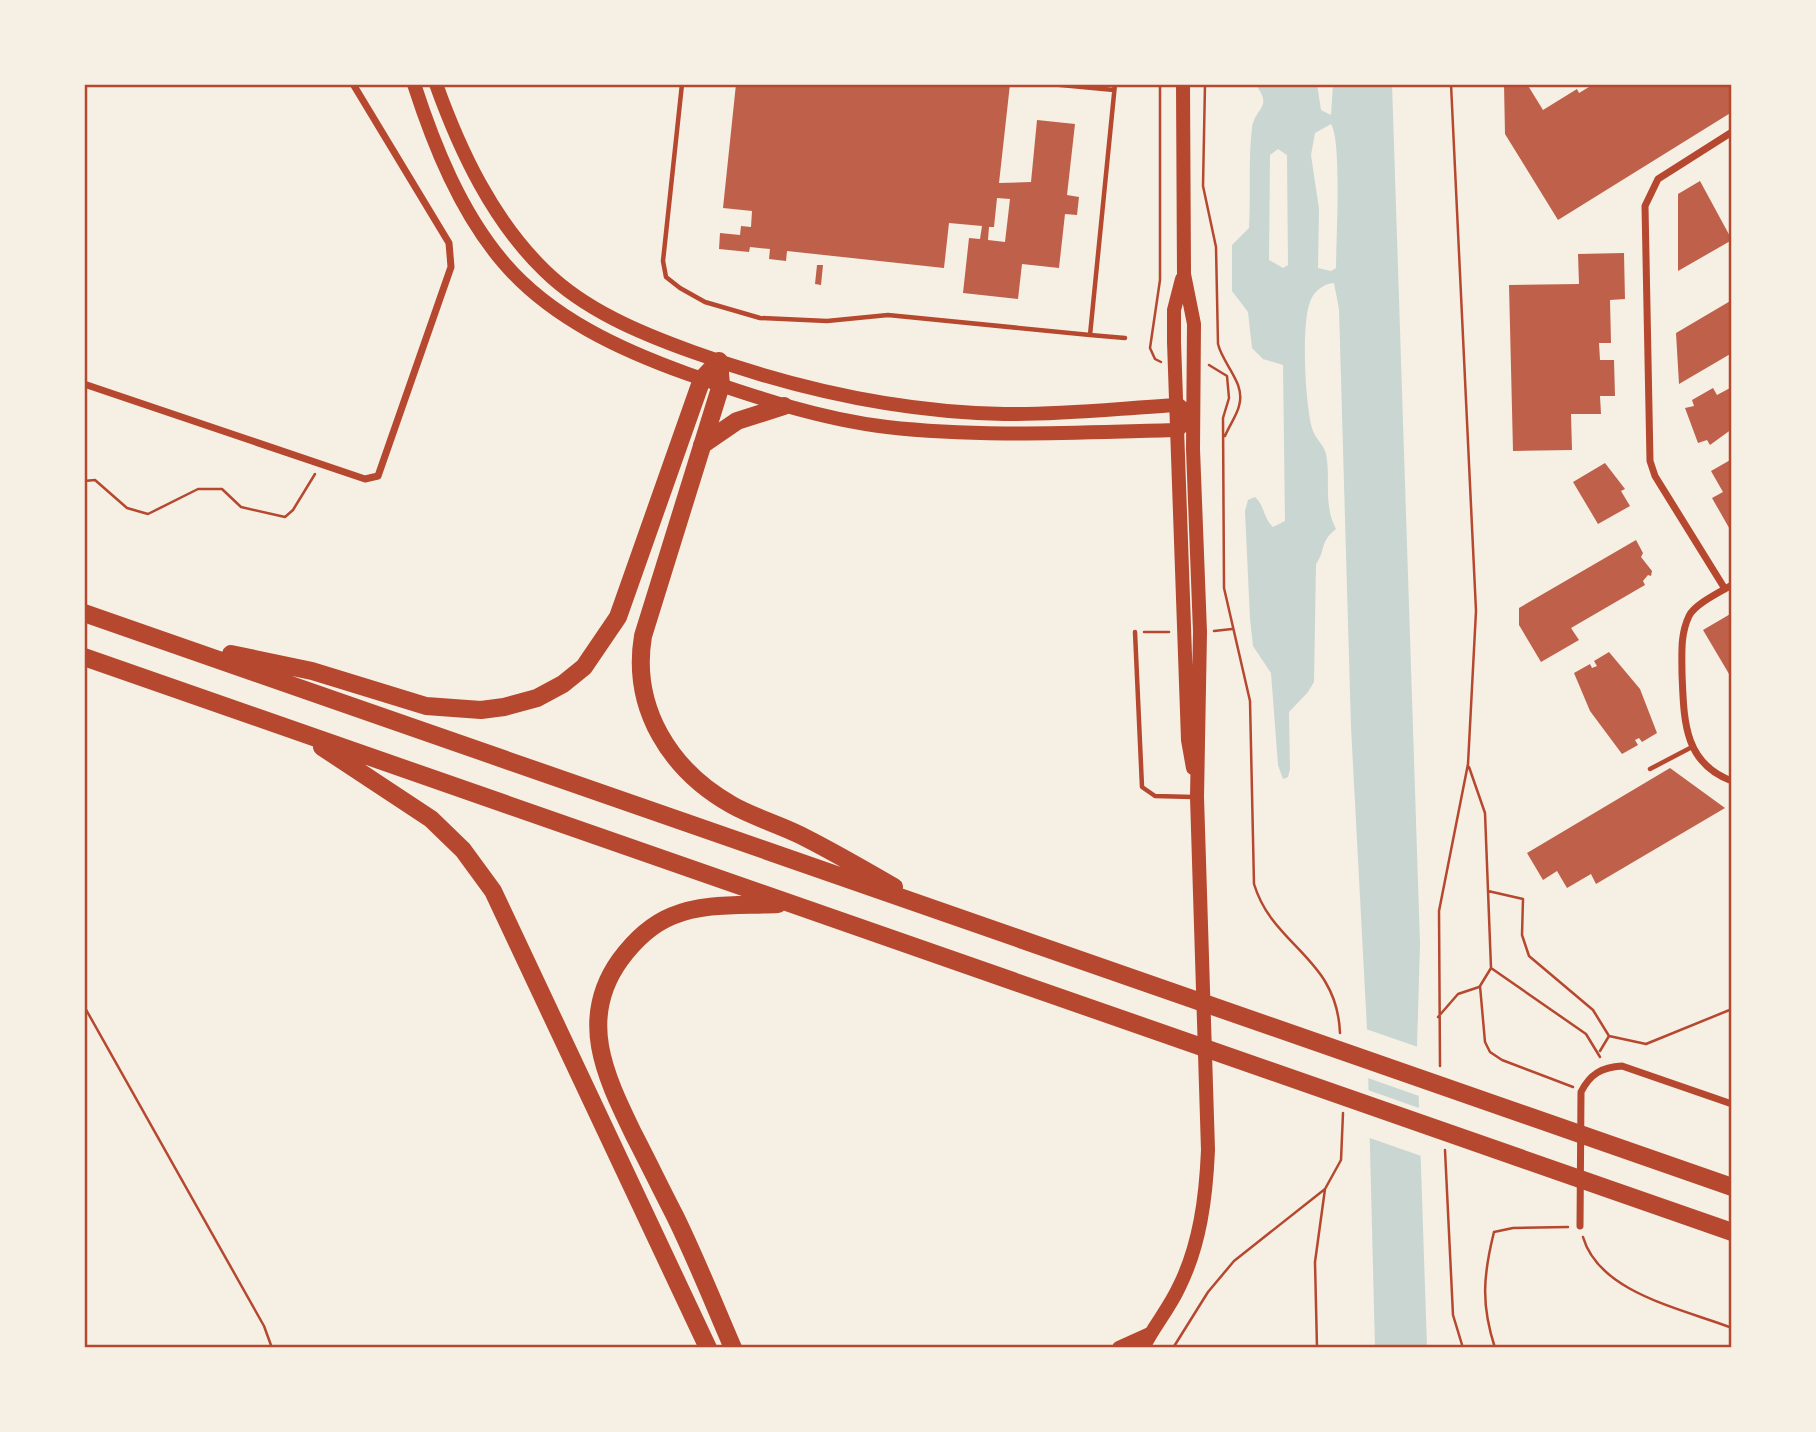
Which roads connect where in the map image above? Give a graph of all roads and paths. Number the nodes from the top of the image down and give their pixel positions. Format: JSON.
{"nodes":[{"id":1,"x":353,"y":84,"type":"edge"},
{"id":2,"x":414,"y":84,"type":"edge"},
{"id":3,"x":436,"y":84,"type":"edge"},
{"id":4,"x":682,"y":84,"type":"edge"},
{"id":5,"x":1049,"y":84,"type":"edge"},
{"id":6,"x":1160,"y":84,"type":"edge"},
{"id":7,"x":1183,"y":84,"type":"edge"},
{"id":8,"x":1205,"y":84,"type":"edge"},
{"id":9,"x":1451,"y":84,"type":"edge"},
{"id":10,"x":1115,"y":87,"type":"edge"},
{"id":11,"x":1732,"y":132,"type":"edge"},
{"id":12,"x":1184,"y":274,"type":"junction"},
{"id":13,"x":1152,"y":325,"type":"dead end"},
{"id":14,"x":1090,"y":335,"type":"junction"},
{"id":15,"x":1125,"y":338,"type":"dead end"},
{"id":16,"x":719,"y":361,"type":"junction"},
{"id":17,"x":702,"y":379,"type":"junction"},
{"id":18,"x":84,"y":384,"type":"edge"},
{"id":19,"x":721,"y":385,"type":"junction"},
{"id":20,"x":1179,"y":405,"type":"junction"},
{"id":21,"x":784,"y":406,"type":"junction"},
{"id":22,"x":1192,"y":416,"type":"junction"},
{"id":23,"x":1178,"y":430,"type":"junction"},
{"id":24,"x":702,"y":445,"type":"junction"},
{"id":25,"x":321,"y":464,"type":"junction"},
{"id":26,"x":84,"y":481,"type":"edge"},
{"id":27,"x":1728,"y":587,"type":"edge"},
{"id":28,"x":84,"y":613,"type":"edge"},
{"id":29,"x":1135,"y":632,"type":"dead end"},
{"id":30,"x":163,"y":640,"type":"junction"},
{"id":31,"x":84,"y":657,"type":"edge"},
{"id":32,"x":299,"y":732,"type":"junction"},
{"id":33,"x":1692,"y":747,"type":"junction"},
{"id":34,"x":1468,"y":764,"type":"junction"},
{"id":35,"x":1650,"y":769,"type":"dead end"},
{"id":36,"x":1732,"y":781,"type":"edge"},
{"id":37,"x":1197,"y":797,"type":"junction"},
{"id":38,"x":1488,"y":891,"type":"junction"},
{"id":39,"x":788,"y":904,"type":"junction"},
{"id":40,"x":937,"y":910,"type":"junction"},
{"id":41,"x":1491,"y":968,"type":"junction"},
{"id":42,"x":1480,"y":986,"type":"junction"},
{"id":43,"x":84,"y":1006,"type":"edge"},
{"id":44,"x":1732,"y":1009,"type":"edge"},
{"id":45,"x":1438,"y":1017,"type":"junction"},
{"id":46,"x":1609,"y":1036,"type":"junction"},
{"id":47,"x":1334,"y":1043,"type":"junction"},
{"id":48,"x":1600,"y":1052,"type":"junction"},
{"id":49,"x":1440,"y":1055,"type":"dead end"},
{"id":50,"x":1601,"y":1069,"type":"junction"},
{"id":51,"x":1575,"y":1088,"type":"dead end"},
{"id":52,"x":1336,"y":1097,"type":"junction"},
{"id":53,"x":1732,"y":1104,"type":"edge"},
{"id":54,"x":1447,"y":1179,"type":"dead end"},
{"id":55,"x":1732,"y":1187,"type":"edge"},
{"id":56,"x":1325,"y":1189,"type":"junction"},
{"id":57,"x":1580,"y":1226,"type":"junction"},
{"id":58,"x":1732,"y":1232,"type":"edge"},
{"id":59,"x":1732,"y":1328,"type":"edge"},
{"id":60,"x":1150,"y":1334,"type":"junction"},
{"id":61,"x":272,"y":1348,"type":"edge"},
{"id":62,"x":708,"y":1348,"type":"edge"},
{"id":63,"x":733,"y":1348,"type":"edge"},
{"id":64,"x":1119,"y":1348,"type":"edge"},
{"id":65,"x":1143,"y":1348,"type":"edge"},
{"id":66,"x":1173,"y":1348,"type":"edge"},
{"id":67,"x":1317,"y":1348,"type":"edge"},
{"id":68,"x":1462,"y":1348,"type":"edge"},
{"id":69,"x":1495,"y":1348,"type":"edge"}],
"edges":[{"from":1,"to":25,"type":"street"},
{"from":2,"to":17,"type":"main road"},
{"from":3,"to":16,"type":"main road"},
{"from":4,"to":14,"type":"lane"},
{"from":5,"to":10,"type":"lane"},
{"from":6,"to":13,"type":"path"},
{"from":7,"to":12,"type":"main road"},
{"from":8,"to":47,"type":"path"},
{"from":9,"to":34,"type":"path"},
{"from":10,"to":14,"type":"lane"},
{"from":11,"to":27,"type":"street"},
{"from":12,"to":20,"type":"main road"},
{"from":12,"to":22,"type":"main road"},
{"from":14,"to":15,"type":"lane"},
{"from":16,"to":17,"type":"highway"},
{"from":16,"to":19,"type":"highway"},
{"from":16,"to":20,"type":"main road"},
{"from":17,"to":19,"type":"main road"},
{"from":17,"to":30,"type":"highway"},
{"from":18,"to":25,"type":"street"},
{"from":19,"to":21,"type":"main road"},
{"from":19,"to":24,"type":"highway"},
{"from":20,"to":22,"type":"main road"},
{"from":20,"to":23,"type":"main road"},
{"from":21,"to":23,"type":"main road"},
{"from":21,"to":24,"type":"highway"},
{"from":22,"to":23,"type":"main road"},
{"from":22,"to":37,"type":"main road"},
{"from":23,"to":37,"type":"main road"},
{"from":24,"to":40,"type":"highway"},
{"from":25,"to":26,"type":"path"},
{"from":27,"to":33,"type":"street"},
{"from":28,"to":30,"type":"highway"},
{"from":29,"to":37,"type":"lane"},
{"from":30,"to":40,"type":"highway"},
{"from":31,"to":32,"type":"highway"},
{"from":32,"to":39,"type":"highway"},
{"from":32,"to":62,"type":"highway"},
{"from":33,"to":35,"type":"lane"},
{"from":33,"to":36,"type":"street"},
{"from":34,"to":38,"type":"path"},
{"from":34,"to":45,"type":"path"},
{"from":37,"to":60,"type":"main road"},
{"from":38,"to":41,"type":"path"},
{"from":38,"to":46,"type":"path"},
{"from":39,"to":52,"type":"highway"},
{"from":39,"to":63,"type":"highway"},
{"from":40,"to":47,"type":"highway"},
{"from":41,"to":42,"type":"path"},
{"from":41,"to":48,"type":"path"},
{"from":42,"to":45,"type":"path"},
{"from":42,"to":51,"type":"path"},
{"from":43,"to":61,"type":"path"},
{"from":44,"to":46,"type":"path"},
{"from":45,"to":49,"type":"path"},
{"from":46,"to":48,"type":"path"},
{"from":47,"to":55,"type":"highway"},
{"from":48,"to":50,"type":"path"},
{"from":50,"to":53,"type":"street"},
{"from":50,"to":57,"type":"street"},
{"from":52,"to":56,"type":"path"},
{"from":52,"to":58,"type":"highway"},
{"from":54,"to":68,"type":"path"},
{"from":56,"to":66,"type":"path"},
{"from":56,"to":67,"type":"path"},
{"from":57,"to":59,"type":"path"},
{"from":57,"to":69,"type":"path"},
{"from":60,"to":64,"type":"main road"},
{"from":60,"to":65,"type":"main road"}]}
